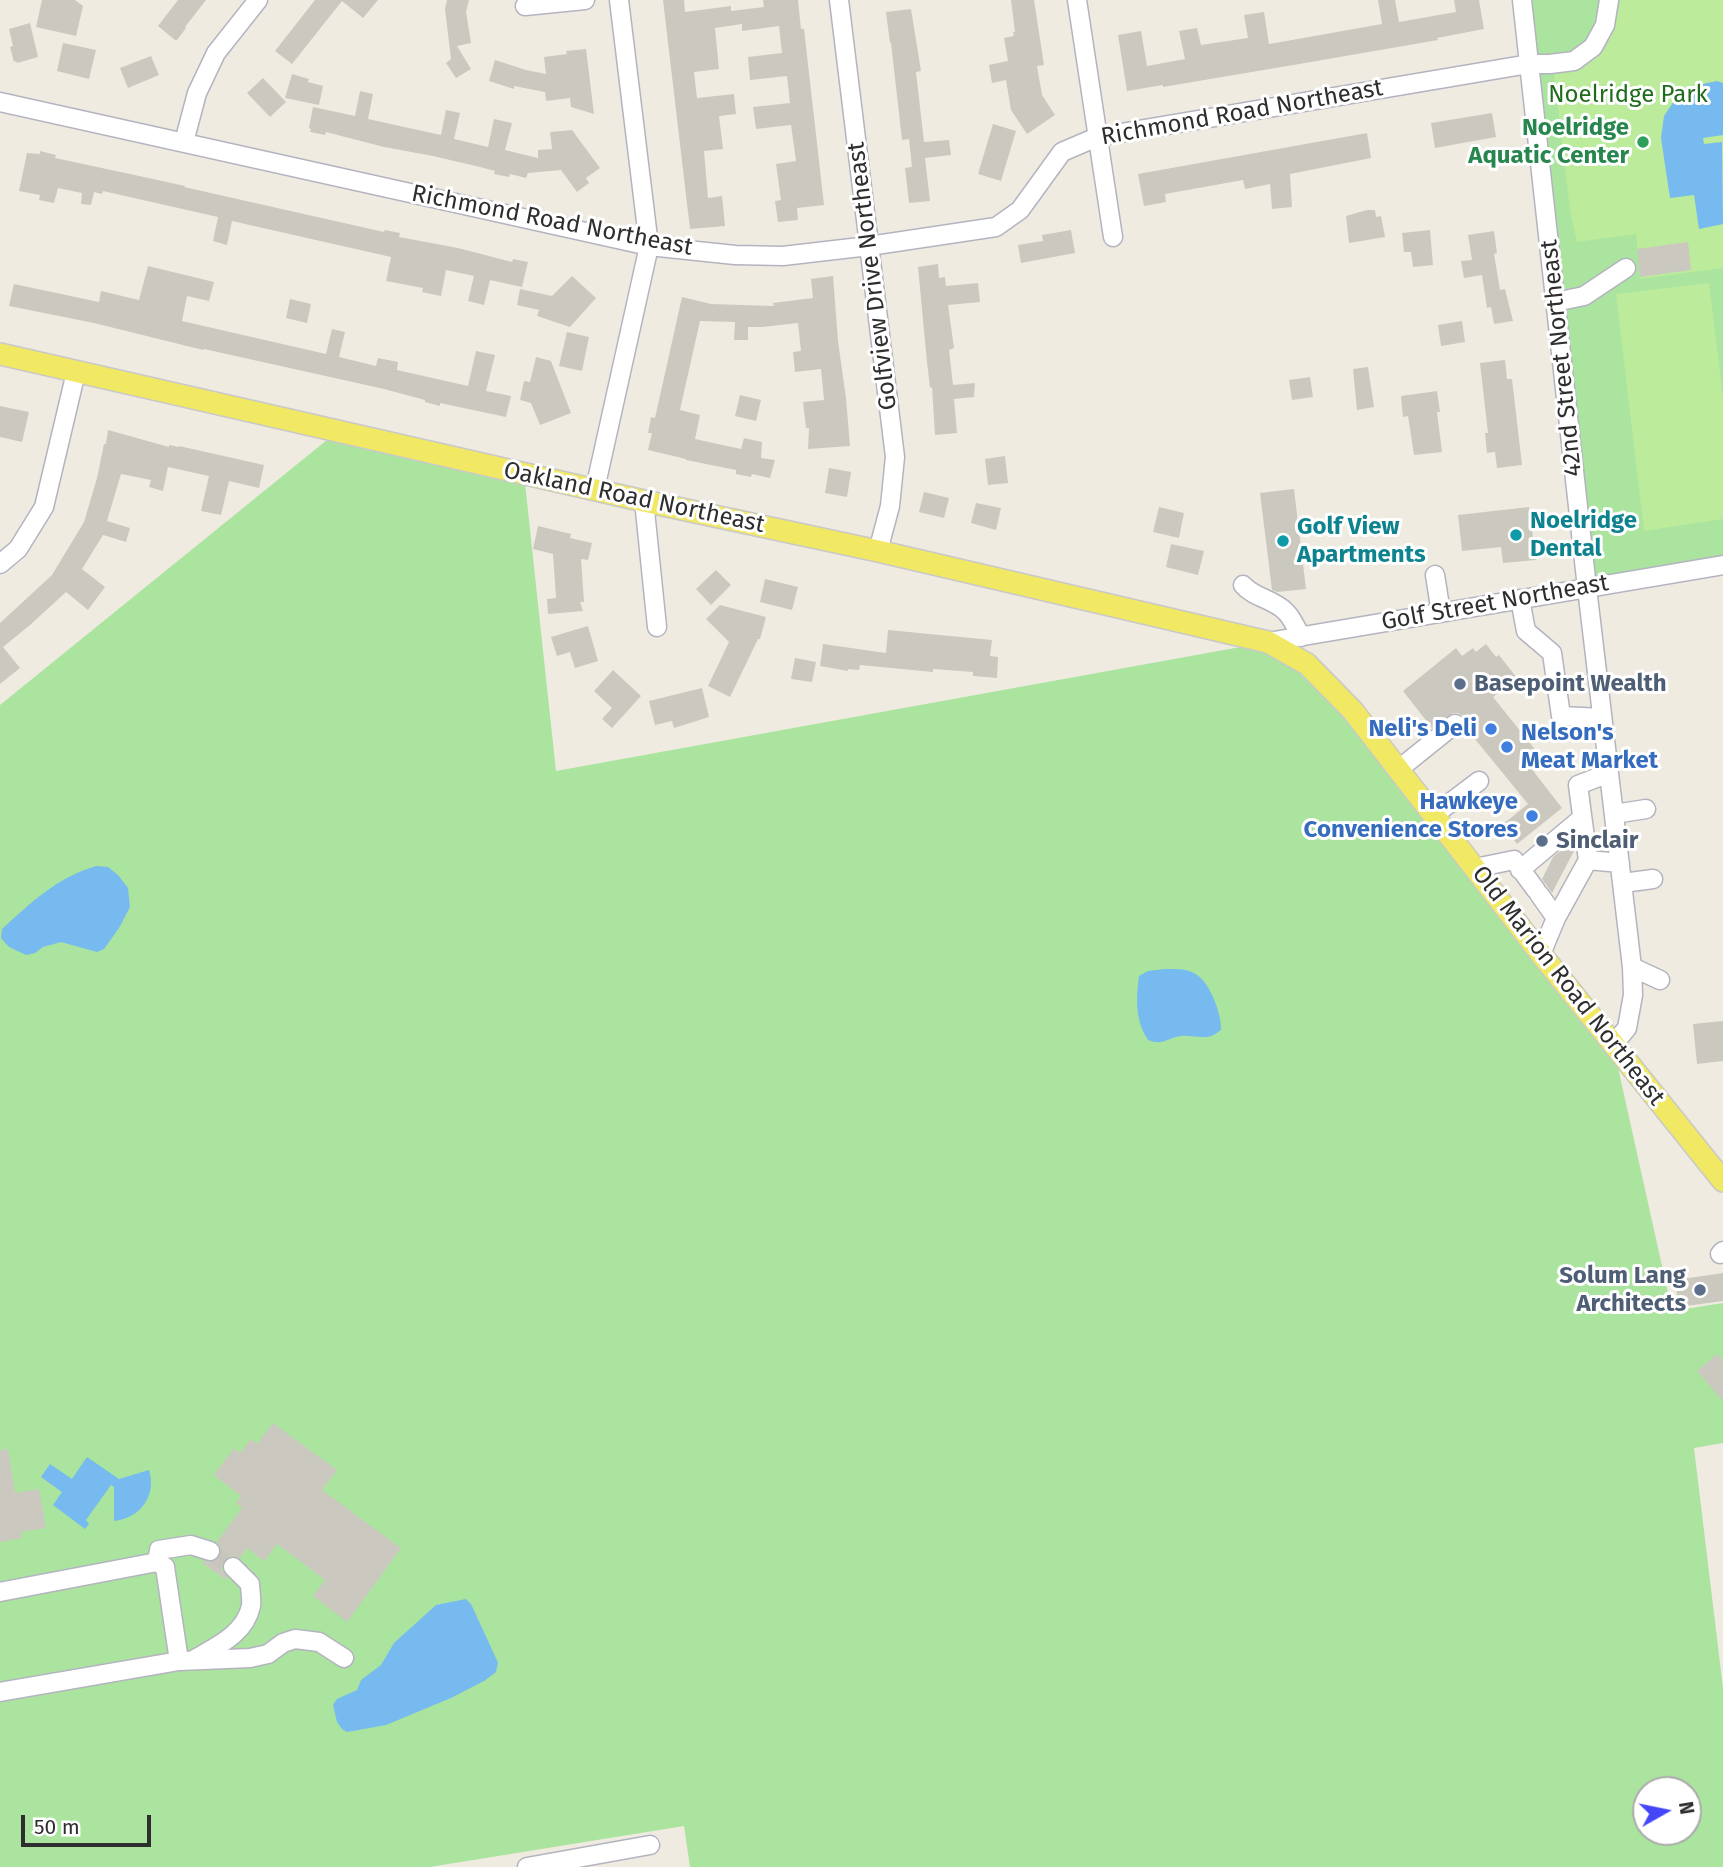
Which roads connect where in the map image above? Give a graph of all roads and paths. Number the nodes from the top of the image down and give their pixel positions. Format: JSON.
{"nodes":[{"id":1,"x":258,"y":0,"type":"edge"},
{"id":2,"x":585,"y":0,"type":"edge"},
{"id":3,"x":619,"y":0,"type":"edge"},
{"id":4,"x":839,"y":0,"type":"edge"},
{"id":5,"x":1077,"y":0,"type":"edge"},
{"id":6,"x":1522,"y":0,"type":"edge"},
{"id":7,"x":1609,"y":0,"type":"edge"},
{"id":8,"x":525,"y":6,"type":"dead end"},
{"id":9,"x":1529,"y":64,"type":"junction"},
{"id":10,"x":0,"y":102,"type":"edge"},
{"id":11,"x":1097,"y":137,"type":"junction"},
{"id":12,"x":184,"y":142,"type":"junction"},
{"id":13,"x":1113,"y":237,"type":"dead end"},
{"id":14,"x":649,"y":246,"type":"junction"},
{"id":15,"x":869,"y":246,"type":"junction"},
{"id":16,"x":1626,"y":268,"type":"dead end"},
{"id":17,"x":1555,"y":302,"type":"junction"},
{"id":18,"x":0,"y":354,"type":"edge"},
{"id":19,"x":76,"y":372,"type":"junction"},
{"id":20,"x":595,"y":489,"type":"junction"},
{"id":21,"x":644,"y":501,"type":"junction"},
{"id":22,"x":878,"y":551,"type":"junction"},
{"id":23,"x":0,"y":564,"type":"edge"},
{"id":24,"x":1723,"y":565,"type":"edge"},
{"id":25,"x":1435,"y":575,"type":"dead end"},
{"id":26,"x":1243,"y":584,"type":"dead end"},
{"id":27,"x":1587,"y":588,"type":"junction"},
{"id":28,"x":1520,"y":599,"type":"junction"},
{"id":29,"x":1441,"y":612,"type":"junction"},
{"id":30,"x":657,"y":627,"type":"dead end"},
{"id":31,"x":1301,"y":637,"type":"junction"},
{"id":32,"x":1268,"y":642,"type":"junction"},
{"id":33,"x":1602,"y":718,"type":"junction"},
{"id":34,"x":1455,"y":724,"type":"dead end"},
{"id":35,"x":1399,"y":769,"type":"junction"},
{"id":36,"x":1609,"y":773,"type":"junction"},
{"id":37,"x":1479,"y":781,"type":"dead end"},
{"id":38,"x":1646,"y":809,"type":"dead end"},
{"id":39,"x":1614,"y":814,"type":"junction"},
{"id":40,"x":1434,"y":815,"type":"junction"},
{"id":41,"x":1582,"y":818,"type":"junction"},
{"id":42,"x":1588,"y":860,"type":"junction"},
{"id":43,"x":1620,"y":863,"type":"junction"},
{"id":44,"x":1475,"y":868,"type":"junction"},
{"id":45,"x":1520,"y":870,"type":"junction"},
{"id":46,"x":1653,"y":879,"type":"dead end"},
{"id":47,"x":1623,"y":883,"type":"junction"},
{"id":48,"x":1556,"y":918,"type":"junction"},
{"id":49,"x":1541,"y":954,"type":"junction"},
{"id":50,"x":1632,"y":967,"type":"junction"},
{"id":51,"x":1660,"y":980,"type":"dead end"},
{"id":52,"x":1613,"y":1045,"type":"junction"},
{"id":53,"x":1723,"y":1181,"type":"edge"},
{"id":54,"x":210,"y":1551,"type":"tunnel mouth"},
{"id":55,"x":158,"y":1562,"type":"junction"},
{"id":56,"x":233,"y":1567,"type":"tunnel mouth"},
{"id":57,"x":0,"y":1592,"type":"edge"},
{"id":58,"x":344,"y":1658,"type":"dead end"},
{"id":59,"x":186,"y":1660,"type":"junction"},
{"id":60,"x":0,"y":1692,"type":"edge"},
{"id":61,"x":650,"y":1845,"type":"dead end"},
{"id":62,"x":527,"y":1867,"type":"edge"}],
"edges":[{"from":1,"to":12,"type":"street"},
{"from":2,"to":8,"type":"street"},
{"from":3,"to":14,"type":"street"},
{"from":4,"to":15,"type":"street","name":"Golfview Drive Northeast"},
{"from":5,"to":11,"type":"street"},
{"from":6,"to":9,"type":"street","name":"42nd Street Northeast"},
{"from":7,"to":9,"type":"street","name":"Richmond Road Northeast"},
{"from":9,"to":11,"type":"street","name":"Richmond Road Northeast"},
{"from":9,"to":17,"type":"street","name":"42nd Street Northeast"},
{"from":10,"to":12,"type":"street","name":"Richmond Road Northeast"},
{"from":11,"to":13,"type":"street"},
{"from":11,"to":15,"type":"street","name":"Richmond Road Northeast"},
{"from":12,"to":14,"type":"street","name":"Richmond Road Northeast"},
{"from":14,"to":15,"type":"street","name":"Richmond Road Northeast"},
{"from":14,"to":20,"type":"street"},
{"from":15,"to":22,"type":"street","name":"Golfview Drive Northeast"},
{"from":16,"to":17,"type":"street"},
{"from":17,"to":27,"type":"street","name":"42nd Street Northeast"},
{"from":18,"to":19,"type":"main road","name":"Oakland Road Northeast"},
{"from":19,"to":20,"type":"main road","name":"Oakland Road Northeast"},
{"from":19,"to":23,"type":"street"},
{"from":20,"to":21,"type":"main road","name":"Oakland Road Northeast"},
{"from":21,"to":22,"type":"main road","name":"Oakland Road Northeast"},
{"from":21,"to":30,"type":"street"},
{"from":22,"to":32,"type":"main road","name":"Oakland Road Northeast"},
{"from":24,"to":27,"type":"street","name":"Golf Street Northeast"},
{"from":25,"to":29,"type":"street"},
{"from":26,"to":31,"type":"street"},
{"from":27,"to":28,"type":"street","name":"Golf Street Northeast"},
{"from":27,"to":33,"type":"street","name":"42nd Street Northeast"},
{"from":28,"to":29,"type":"street","name":"Golf Street Northeast"},
{"from":28,"to":33,"type":"street"},
{"from":29,"to":31,"type":"street","name":"Golf Street Northeast"},
{"from":31,"to":32,"type":"street","name":"Golf Street Northeast"},
{"from":32,"to":35,"type":"main road","name":"Old Marion Road Northeast"},
{"from":33,"to":36,"type":"street","name":"42nd Street Northeast"},
{"from":34,"to":35,"type":"street"},
{"from":35,"to":40,"type":"main road","name":"Old Marion Road Northeast"},
{"from":36,"to":39,"type":"street","name":"42nd Street Northeast"},
{"from":36,"to":41,"type":"street"},
{"from":37,"to":40,"type":"street"},
{"from":38,"to":39,"type":"street"},
{"from":39,"to":43,"type":"street","name":"42nd Street Northeast"},
{"from":40,"to":44,"type":"main road","name":"Old Marion Road Northeast"},
{"from":41,"to":42,"type":"street"},
{"from":41,"to":45,"type":"street"},
{"from":42,"to":43,"type":"street"},
{"from":42,"to":48,"type":"street"},
{"from":43,"to":47,"type":"street","name":"42nd Street Northeast"},
{"from":44,"to":45,"type":"street"},
{"from":44,"to":49,"type":"main road","name":"Old Marion Road Northeast"},
{"from":45,"to":48,"type":"street"},
{"from":46,"to":47,"type":"street"},
{"from":47,"to":50,"type":"street","name":"42nd Street Northeast"},
{"from":48,"to":49,"type":"street"},
{"from":49,"to":52,"type":"main road","name":"Old Marion Road Northeast"},
{"from":50,"to":51,"type":"street"},
{"from":50,"to":52,"type":"street","name":"42nd Street Northeast"},
{"from":52,"to":53,"type":"main road","name":"Old Marion Road Northeast"},
{"from":54,"to":55,"type":"street"},
{"from":55,"to":57,"type":"street"},
{"from":55,"to":59,"type":"street"},
{"from":56,"to":59,"type":"street"},
{"from":58,"to":59,"type":"street"},
{"from":59,"to":60,"type":"street"},
{"from":61,"to":62,"type":"street"}]}
